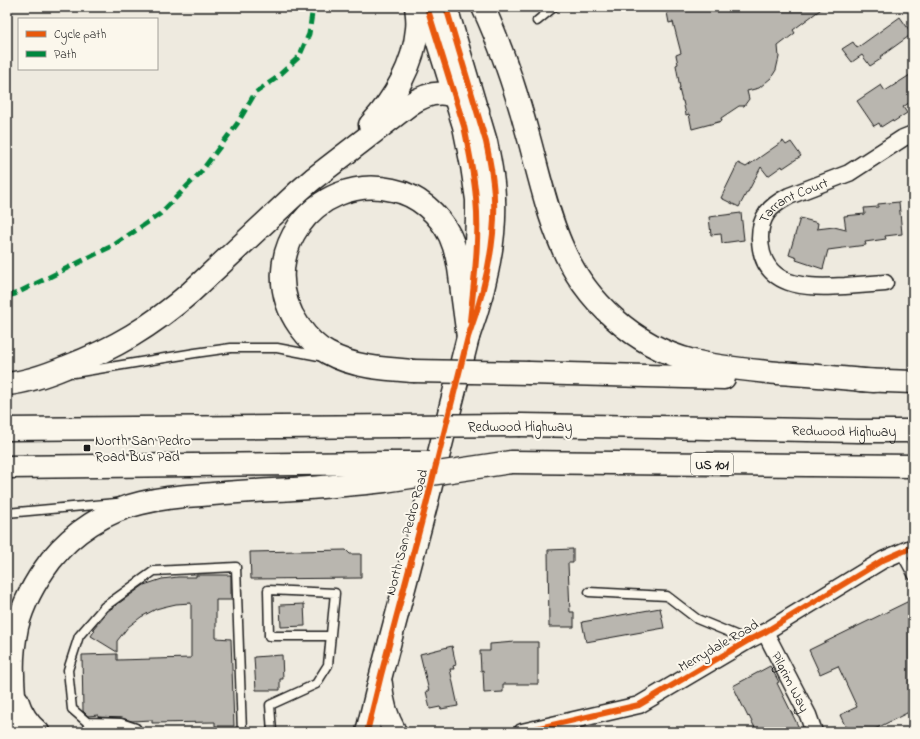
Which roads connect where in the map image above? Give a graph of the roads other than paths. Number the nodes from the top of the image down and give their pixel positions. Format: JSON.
{"nodes":[{"id":1,"x":416,"y":7,"type":"edge"},
{"id":2,"x":427,"y":7,"type":"edge"},
{"id":3,"x":446,"y":7,"type":"edge"},
{"id":4,"x":483,"y":7,"type":"edge"},
{"id":5,"x":554,"y":7,"type":"edge"},
{"id":6,"x":536,"y":21,"type":"dead end"},
{"id":7,"x":454,"y":96,"type":"junction"},
{"id":8,"x":478,"y":112,"type":"junction"},
{"id":9,"x":913,"y":134,"type":"edge"},
{"id":10,"x":299,"y":191,"type":"junction"},
{"id":11,"x":884,"y":283,"type":"dead end"},
{"id":12,"x":468,"y":337,"type":"junction"},
{"id":13,"x":361,"y":365,"type":"junction"},
{"id":14,"x":874,"y":381,"type":"junction"},
{"id":15,"x":913,"y":382,"type":"edge"},
{"id":16,"x":9,"y":384,"type":"edge"},
{"id":17,"x":7,"y":429,"type":"edge"},
{"id":18,"x":913,"y":431,"type":"edge"},
{"id":19,"x":913,"y":466,"type":"edge"},
{"id":20,"x":7,"y":467,"type":"edge"},
{"id":21,"x":386,"y":472,"type":"junction"},
{"id":22,"x":175,"y":497,"type":"junction"},
{"id":23,"x":7,"y":513,"type":"edge"},
{"id":24,"x":907,"y":550,"type":"edge"},
{"id":25,"x":913,"y":576,"type":"edge"},
{"id":26,"x":589,"y":592,"type":"dead end"},
{"id":27,"x":765,"y":632,"type":"junction"},
{"id":28,"x":331,"y":636,"type":"junction"},
{"id":29,"x":749,"y":640,"type":"junction"},
{"id":30,"x":12,"y":673,"type":"junction"},
{"id":31,"x":381,"y":675,"type":"junction"},
{"id":32,"x":15,"y":732,"type":"edge"},
{"id":33,"x":38,"y":732,"type":"edge"},
{"id":34,"x":136,"y":732,"type":"edge"},
{"id":35,"x":242,"y":732,"type":"edge"},
{"id":36,"x":272,"y":732,"type":"edge"},
{"id":37,"x":367,"y":732,"type":"edge"},
{"id":38,"x":395,"y":732,"type":"edge"},
{"id":39,"x":522,"y":732,"type":"edge"},
{"id":40,"x":814,"y":732,"type":"edge"}],
"edges":[{"from":1,"to":10,"type":"main road"},
{"from":2,"to":7,"type":"main road","name":"North San Pedro Road"},
{"from":3,"to":8,"type":"main road","name":"North San Pedro Road"},
{"from":4,"to":14,"type":"main road"},
{"from":5,"to":6,"type":"lane"},
{"from":7,"to":8,"type":"main road"},
{"from":7,"to":10,"type":"main road"},
{"from":7,"to":12,"type":"main road","name":"North San Pedro Road"},
{"from":8,"to":12,"type":"main road","name":"North San Pedro Road"},
{"from":9,"to":11,"type":"street","name":"Tarrant Court"},
{"from":10,"to":16,"type":"main road"},
{"from":12,"to":13,"type":"main road"},
{"from":12,"to":31,"type":"main road","name":"North San Pedro Road"},
{"from":13,"to":14,"type":"main road","bridge":true},
{"from":13,"to":16,"type":"lane"},
{"from":14,"to":15,"type":"main road"},
{"from":17,"to":18,"type":"main road","name":"Redwood Highway","bridge":true},
{"from":19,"to":21,"type":"main road","number":"US 101","bridge":true},
{"from":20,"to":21,"type":"main road"},
{"from":21,"to":22,"type":"main road"},
{"from":22,"to":23,"type":"lane"},
{"from":22,"to":30,"type":"main road"},
{"from":24,"to":25,"type":"lane"},
{"from":24,"to":27,"type":"street","name":"Merrydale Road"},
{"from":26,"to":29,"type":"lane"},
{"from":27,"to":29,"type":"street","name":"Merrydale Road"},
{"from":27,"to":40,"type":"street","name":"Pilgrim Way"},
{"from":28,"to":28,"type":"lane"},
{"from":28,"to":36,"type":"lane"},
{"from":29,"to":39,"type":"street","name":"Merrydale Road"},
{"from":30,"to":32,"type":"main road"},
{"from":30,"to":33,"type":"main road"},
{"from":31,"to":37,"type":"main road","name":"North San Pedro Road"},
{"from":31,"to":38,"type":"main road"},
{"from":34,"to":35,"type":"lane"}]}
